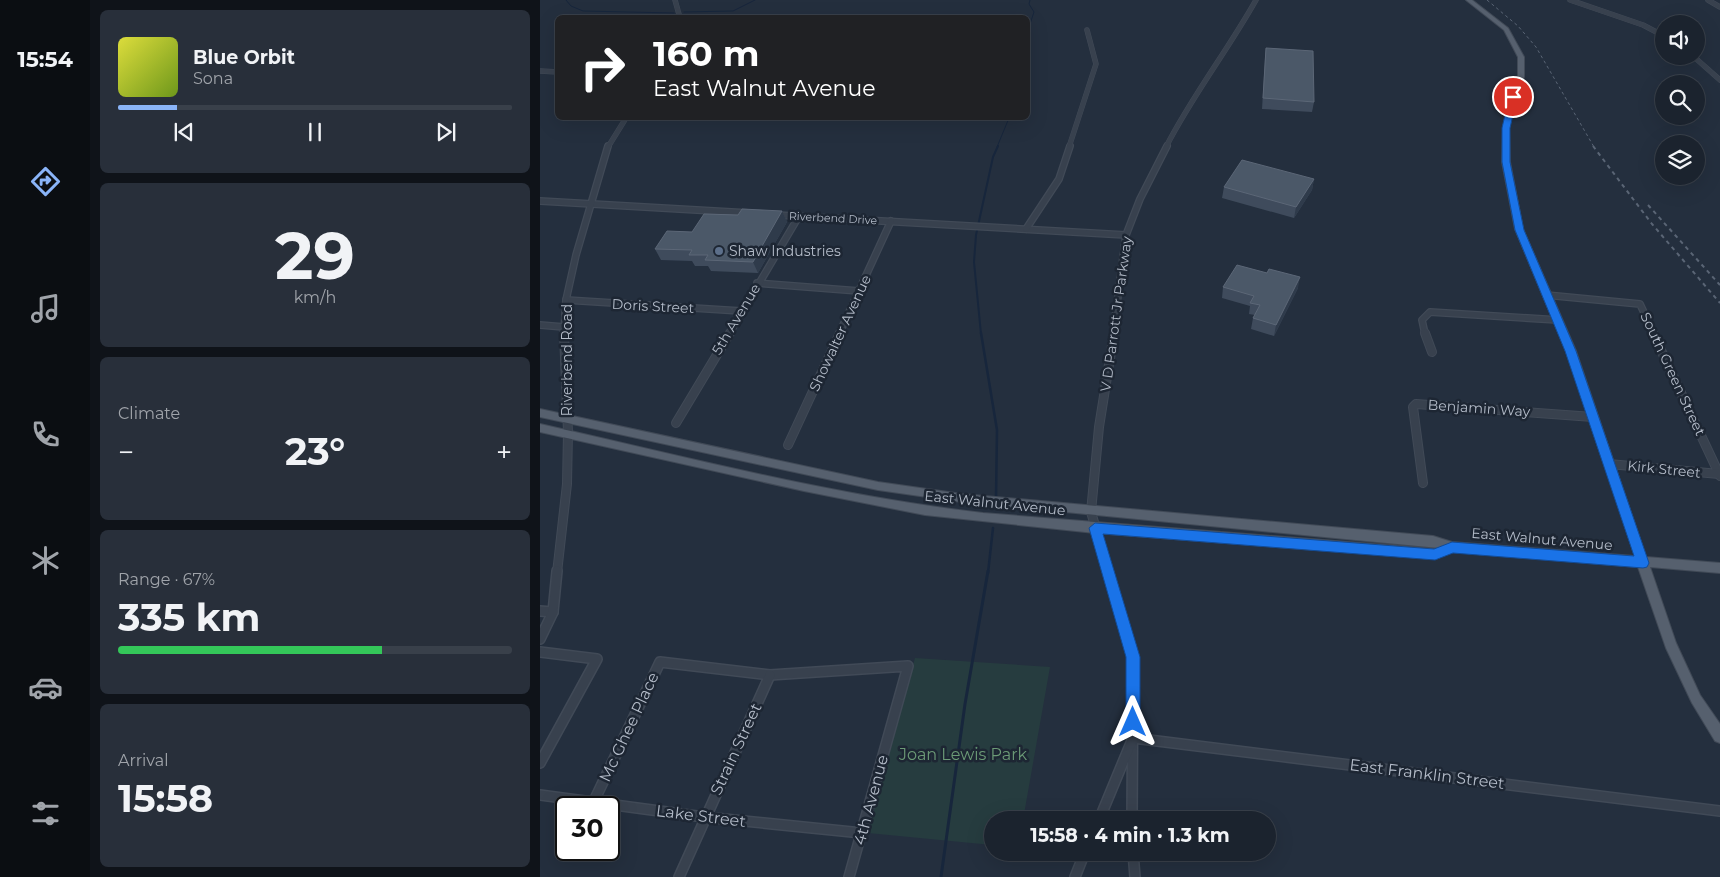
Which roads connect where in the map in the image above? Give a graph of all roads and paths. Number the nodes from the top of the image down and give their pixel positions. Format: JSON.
{"nodes":[{"id":1,"x":682,"y":0,"type":"edge"},
{"id":2,"x":1256,"y":0,"type":"edge"},
{"id":3,"x":1470,"y":0,"type":"edge"},
{"id":4,"x":1570,"y":0,"type":"edge"},
{"id":5,"x":1708,"y":0,"type":"edge"},
{"id":6,"x":675,"y":1,"type":"edge"},
{"id":7,"x":1720,"y":7,"type":"edge"},
{"id":8,"x":679,"y":15,"type":"edge"},
{"id":9,"x":1086,"y":30,"type":"dead end"},
{"id":10,"x":1655,"y":31,"type":"edge"},
{"id":11,"x":1703,"y":65,"type":"edge"},
{"id":12,"x":1708,"y":69,"type":"junction"},
{"id":13,"x":540,"y":70,"type":"edge"},
{"id":14,"x":1720,"y":70,"type":"edge"},
{"id":15,"x":555,"y":72,"type":"edge"},
{"id":16,"x":1720,"y":80,"type":"edge"},
{"id":17,"x":625,"y":120,"type":"edge"},
{"id":18,"x":540,"y":202,"type":"edge"},
{"id":19,"x":592,"y":204,"type":"junction"},
{"id":20,"x":761,"y":214,"type":"edge"},
{"id":21,"x":770,"y":214,"type":"edge"},
{"id":22,"x":799,"y":216,"type":"junction"},
{"id":23,"x":891,"y":221,"type":"junction"},
{"id":24,"x":1026,"y":229,"type":"junction"},
{"id":25,"x":1126,"y":235,"type":"junction"},
{"id":26,"x":757,"y":283,"type":"junction"},
{"id":27,"x":860,"y":291,"type":"junction"},
{"id":28,"x":1546,"y":295,"type":"junction"},
{"id":29,"x":566,"y":300,"type":"junction"},
{"id":30,"x":740,"y":311,"type":"junction"},
{"id":31,"x":1558,"y":320,"type":"junction"},
{"id":32,"x":540,"y":325,"type":"edge"},
{"id":33,"x":564,"y":327,"type":"junction"},
{"id":34,"x":1432,"y":352,"type":"dead end"},
{"id":35,"x":540,"y":413,"type":"edge"},
{"id":36,"x":566,"y":417,"type":"junction"},
{"id":37,"x":1593,"y":417,"type":"junction"},
{"id":38,"x":676,"y":423,"type":"dead end"},
{"id":39,"x":540,"y":428,"type":"edge"},
{"id":40,"x":568,"y":432,"type":"junction"},
{"id":41,"x":788,"y":445,"type":"dead end"},
{"id":42,"x":1609,"y":464,"type":"junction"},
{"id":43,"x":1720,"y":475,"type":"edge"},
{"id":44,"x":1424,"y":483,"type":"dead end"},
{"id":45,"x":1091,"y":512,"type":"junction"},
{"id":46,"x":1095,"y":528,"type":"junction"},
{"id":47,"x":1452,"y":547,"type":"junction"},
{"id":48,"x":1643,"y":563,"type":"junction"},
{"id":49,"x":1720,"y":568,"type":"edge"},
{"id":50,"x":540,"y":611,"type":"edge"},
{"id":51,"x":553,"y":612,"type":"junction"},
{"id":52,"x":540,"y":639,"type":"edge"},
{"id":53,"x":540,"y":652,"type":"edge"},
{"id":54,"x":908,"y":666,"type":"joint"},
{"id":55,"x":770,"y":675,"type":"junction"},
{"id":56,"x":1720,"y":736,"type":"edge"},
{"id":57,"x":1133,"y":738,"type":"junction"},
{"id":58,"x":540,"y":763,"type":"edge"},
{"id":59,"x":540,"y":795,"type":"edge"},
{"id":60,"x":596,"y":796,"type":"edge"},
{"id":61,"x":555,"y":797,"type":"edge"},
{"id":62,"x":620,"y":805,"type":"edge"},
{"id":63,"x":1103,"y":811,"type":"edge"},
{"id":64,"x":1132,"y":811,"type":"edge"},
{"id":65,"x":1720,"y":811,"type":"edge"},
{"id":66,"x":704,"y":818,"type":"junction"},
{"id":67,"x":862,"y":833,"type":"junction"},
{"id":68,"x":1081,"y":861,"type":"edge"},
{"id":69,"x":1134,"y":861,"type":"edge"},
{"id":70,"x":679,"y":877,"type":"edge"},
{"id":71,"x":849,"y":877,"type":"edge"},
{"id":72,"x":1075,"y":877,"type":"edge"},
{"id":73,"x":1135,"y":877,"type":"edge"}],
"edges":[{"from":1,"to":6,"type":"street"},
{"from":2,"to":25,"type":"street","name":"V D Parrott Jr Parkway"},
{"from":3,"to":28,"type":"main road"},
{"from":4,"to":10,"type":"street"},
{"from":5,"to":7,"type":"street"},
{"from":6,"to":8,"type":"street"},
{"from":9,"to":24,"type":"street"},
{"from":11,"to":12,"type":"street"},
{"from":12,"to":14,"type":"street"},
{"from":12,"to":16,"type":"street"},
{"from":13,"to":15,"type":"street"},
{"from":17,"to":19,"type":"street","name":"Riverbend Road"},
{"from":18,"to":19,"type":"street"},
{"from":19,"to":20,"type":"street"},
{"from":19,"to":29,"type":"street","name":"Riverbend Road"},
{"from":21,"to":22,"type":"street","name":"Riverbend Drive"},
{"from":22,"to":23,"type":"street","name":"Riverbend Drive"},
{"from":22,"to":26,"type":"street","name":"5th Avenue"},
{"from":23,"to":24,"type":"street","name":"Riverbend Drive"},
{"from":23,"to":27,"type":"street","name":"Showalter Avenue"},
{"from":24,"to":25,"type":"street","name":"Riverbend Drive"},
{"from":25,"to":45,"type":"street","name":"V D Parrott Jr Parkway"},
{"from":26,"to":27,"type":"street"},
{"from":26,"to":30,"type":"street","name":"5th Avenue"},
{"from":27,"to":41,"type":"street","name":"Showalter Avenue"},
{"from":28,"to":31,"type":"main road"},
{"from":28,"to":43,"type":"street","name":"South Green Street"},
{"from":29,"to":30,"type":"street","name":"Doris Street"},
{"from":29,"to":33,"type":"street","name":"Riverbend Road"},
{"from":30,"to":38,"type":"street","name":"5th Avenue"},
{"from":31,"to":34,"type":"street"},
{"from":31,"to":37,"type":"main road"},
{"from":32,"to":33,"type":"street"},
{"from":33,"to":36,"type":"street","name":"Riverbend Road"},
{"from":35,"to":36,"type":"main road","name":"East Walnut Avenue"},
{"from":36,"to":40,"type":"street","name":"Riverbend Road"},
{"from":36,"to":45,"type":"main road","name":"East Walnut Avenue"},
{"from":37,"to":42,"type":"main road"},
{"from":37,"to":44,"type":"street","name":"Benjamin Way"},
{"from":39,"to":40,"type":"main road","name":"East Walnut Avenue"},
{"from":40,"to":46,"type":"main road","name":"East Walnut Avenue"},
{"from":40,"to":51,"type":"street","name":"Riverbend Road"},
{"from":42,"to":43,"type":"street","name":"Kirk Street"},
{"from":42,"to":48,"type":"main road"},
{"from":45,"to":46,"type":"street","name":"V D Parrott Jr Parkway"},
{"from":45,"to":47,"type":"main road","name":"East Walnut Avenue"},
{"from":46,"to":47,"type":"main road","name":"East Walnut Avenue"},
{"from":46,"to":57,"type":"street","name":"V D Parrott Jr Parkway"},
{"from":47,"to":48,"type":"main road","name":"East Walnut Avenue"},
{"from":48,"to":49,"type":"main road","name":"East Walnut Avenue"},
{"from":48,"to":56,"type":"main road"},
{"from":50,"to":51,"type":"street"},
{"from":51,"to":52,"type":"street"},
{"from":53,"to":58,"type":"street"},
{"from":54,"to":55,"type":"street","name":"Mc Ghee Place"},
{"from":54,"to":67,"type":"street","name":"4th Avenue"},
{"from":55,"to":60,"type":"street","name":"Mc Ghee Place"},
{"from":55,"to":66,"type":"street","name":"Strain Street"},
{"from":57,"to":63,"type":"street"},
{"from":57,"to":64,"type":"street","name":"V D Parrott Jr Parkway"},
{"from":57,"to":65,"type":"street","name":"East Franklin Street"},
{"from":59,"to":61,"type":"street","name":"Lake Street"},
{"from":62,"to":66,"type":"street","name":"Lake Street"},
{"from":66,"to":67,"type":"street","name":"Lake Street"},
{"from":66,"to":70,"type":"street","name":"Strain Street"},
{"from":67,"to":71,"type":"street","name":"4th Avenue"},
{"from":68,"to":72,"type":"street"},
{"from":69,"to":73,"type":"street"}]}
